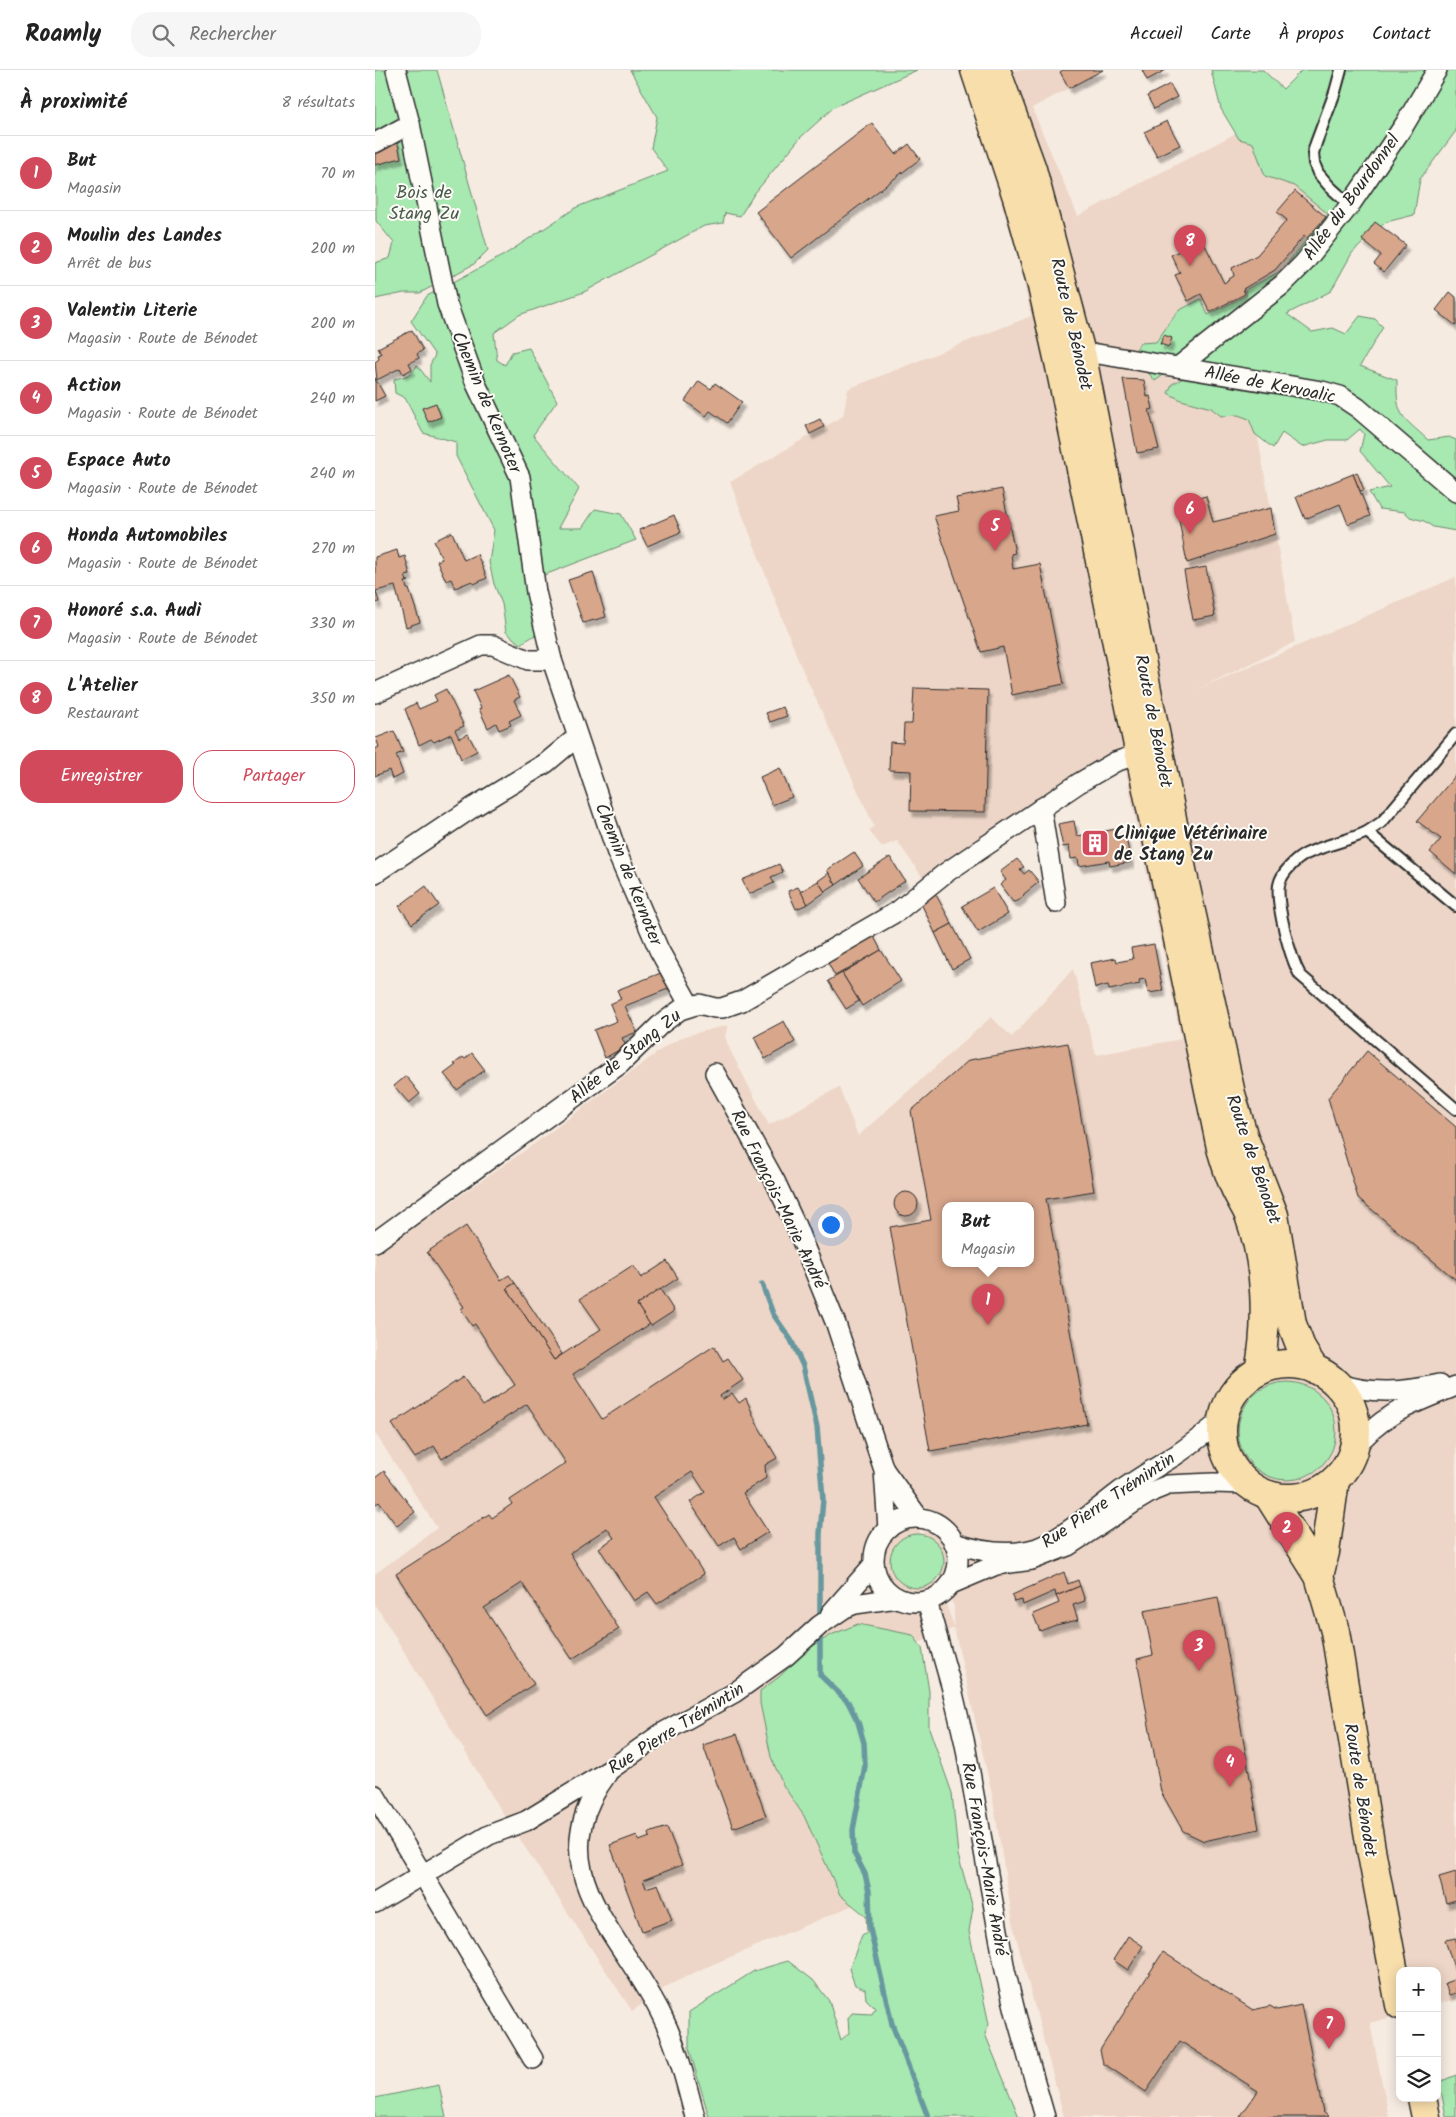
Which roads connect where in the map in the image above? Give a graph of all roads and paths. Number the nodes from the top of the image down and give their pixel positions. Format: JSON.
{"nodes":[{"id":1,"x":396,"y":70,"type":"edge"},
{"id":2,"x":975,"y":70,"type":"edge"},
{"id":3,"x":997,"y":70,"type":"edge"},
{"id":4,"x":1341,"y":70,"type":"edge"},
{"id":5,"x":1437,"y":70,"type":"edge"},
{"id":6,"x":410,"y":124,"type":"junction"},
{"id":7,"x":375,"y":143,"type":"edge"},
{"id":8,"x":1350,"y":205,"type":"junction"},
{"id":9,"x":1042,"y":259,"type":"junction"},
{"id":10,"x":1082,"y":356,"type":"junction"},
{"id":11,"x":1178,"y":367,"type":"junction"},
{"id":12,"x":1456,"y":492,"type":"edge"},
{"id":13,"x":552,"y":660,"type":"junction"},
{"id":14,"x":375,"y":693,"type":"edge"},
{"id":15,"x":1154,"y":721,"type":"junction"},
{"id":16,"x":1456,"y":734,"type":"edge"},
{"id":17,"x":577,"y":737,"type":"junction"},
{"id":18,"x":1139,"y":754,"type":"junction"},
{"id":19,"x":1041,"y":808,"type":"junction"},
{"id":20,"x":1367,"y":832,"type":"junction"},
{"id":21,"x":375,"y":874,"type":"edge"},
{"id":22,"x":1183,"y":875,"type":"junction"},
{"id":23,"x":1056,"y":903,"type":"dead end"},
{"id":24,"x":1456,"y":906,"type":"edge"},
{"id":25,"x":690,"y":1006,"type":"junction"},
{"id":26,"x":715,"y":1073,"type":"dead end"},
{"id":27,"x":1456,"y":1109,"type":"edge"},
{"id":28,"x":375,"y":1242,"type":"edge"},
{"id":29,"x":1259,"y":1371,"type":"junction"},
{"id":30,"x":1325,"y":1376,"type":"junction"},
{"id":31,"x":1456,"y":1381,"type":"edge"},
{"id":32,"x":1456,"y":1386,"type":"edge"},
{"id":33,"x":1222,"y":1420,"type":"junction"},
{"id":34,"x":1353,"y":1450,"type":"junction"},
{"id":35,"x":884,"y":1470,"type":"junction"},
{"id":36,"x":1335,"y":1480,"type":"junction"},
{"id":37,"x":1258,"y":1490,"type":"junction"},
{"id":38,"x":919,"y":1518,"type":"junction"},
{"id":39,"x":888,"y":1529,"type":"junction"},
{"id":40,"x":954,"y":1542,"type":"junction"},
{"id":41,"x":874,"y":1564,"type":"junction"},
{"id":42,"x":1319,"y":1576,"type":"junction"},
{"id":43,"x":951,"y":1584,"type":"junction"},
{"id":44,"x":897,"y":1598,"type":"junction"},
{"id":45,"x":927,"y":1601,"type":"junction"},
{"id":46,"x":820,"y":1625,"type":"junction"},
{"id":47,"x":611,"y":1770,"type":"junction"},
{"id":48,"x":375,"y":1795,"type":"edge"},
{"id":49,"x":423,"y":1874,"type":"junction"},
{"id":50,"x":375,"y":1903,"type":"edge"},
{"id":51,"x":1396,"y":1983,"type":"edge"},
{"id":52,"x":533,"y":2059,"type":"dead end"},
{"id":53,"x":1423,"y":2102,"type":"edge"},
{"id":54,"x":695,"y":2117,"type":"edge"},
{"id":55,"x":1045,"y":2117,"type":"edge"},
{"id":56,"x":1426,"y":2117,"type":"edge"}],
"edges":[{"from":1,"to":6,"type":"street","name":"Chemin de Kernoter"},
{"from":2,"to":9,"type":"main road","name":"Route de Bénodet"},
{"from":3,"to":9,"type":"main road","name":"Route de Bénodet"},
{"from":4,"to":8,"type":"lane"},
{"from":5,"to":8,"type":"street","name":"Allée du Bourdonnel"},
{"from":6,"to":7,"type":"street"},
{"from":6,"to":13,"type":"street","name":"Chemin de Kernoter"},
{"from":8,"to":11,"type":"street","name":"Allée du Bourdonnel"},
{"from":9,"to":10,"type":"main road","name":"Route de Bénodet"},
{"from":9,"to":10,"type":"street"},
{"from":9,"to":18,"type":"main road","name":"Route de Bénodet"},
{"from":10,"to":11,"type":"street","name":"Allée de Kervoalic"},
{"from":10,"to":15,"type":"main road","name":"Route de Bénodet"},
{"from":11,"to":12,"type":"street","name":"Allée de Kervoalic"},
{"from":13,"to":14,"type":"street"},
{"from":13,"to":17,"type":"street","name":"Chemin de Kernoter"},
{"from":15,"to":18,"type":"street"},
{"from":15,"to":22,"type":"main road","name":"Route de Bénodet"},
{"from":16,"to":20,"type":"lane"},
{"from":17,"to":21,"type":"street"},
{"from":17,"to":25,"type":"street","name":"Chemin de Kernoter"},
{"from":18,"to":19,"type":"street","name":"Allée de Stang Zu"},
{"from":18,"to":22,"type":"street"},
{"from":18,"to":29,"type":"main road","name":"Route de Bénodet"},
{"from":19,"to":23,"type":"street"},
{"from":19,"to":25,"type":"street","name":"Allée de Stang Zu"},
{"from":20,"to":24,"type":"lane"},
{"from":20,"to":27,"type":"lane"},
{"from":22,"to":30,"type":"main road","name":"Route de Bénodet"},
{"from":25,"to":28,"type":"street","name":"Allée de Stang Zu"},
{"from":26,"to":35,"type":"street","name":"Rue François-Marie André"},
{"from":29,"to":30,"type":"main road"},
{"from":29,"to":33,"type":"main road"},
{"from":30,"to":31,"type":"street"},
{"from":30,"to":34,"type":"main road"},
{"from":32,"to":34,"type":"street"},
{"from":33,"to":37,"type":"main road"},
{"from":33,"to":40,"type":"street","name":"Rue Pierre Trémintin"},
{"from":34,"to":36,"type":"main road"},
{"from":35,"to":38,"type":"street","name":"Rue François-Marie André"},
{"from":35,"to":39,"type":"street","name":"Rue François-Marie André"},
{"from":36,"to":37,"type":"main road"},
{"from":36,"to":42,"type":"main road","name":"Route de Bénodet"},
{"from":37,"to":42,"type":"main road","name":"Route de Bénodet"},
{"from":37,"to":43,"type":"street","name":"Rue Pierre Trémintin"},
{"from":38,"to":39,"type":"street"},
{"from":38,"to":40,"type":"street"},
{"from":39,"to":41,"type":"street"},
{"from":40,"to":43,"type":"street"},
{"from":41,"to":44,"type":"street"},
{"from":41,"to":46,"type":"street","name":"Rue Pierre Trémintin"},
{"from":42,"to":51,"type":"main road","name":"Route de Bénodet"},
{"from":43,"to":45,"type":"street"},
{"from":44,"to":45,"type":"street"},
{"from":44,"to":46,"type":"street","name":"Rue Pierre Trémintin"},
{"from":45,"to":55,"type":"street","name":"Rue François-Marie André"},
{"from":46,"to":47,"type":"street","name":"Rue Pierre Trémintin"},
{"from":47,"to":49,"type":"street","name":"Rue Pierre Trémintin"},
{"from":47,"to":54,"type":"street"},
{"from":48,"to":49,"type":"street"},
{"from":49,"to":50,"type":"street","name":"Rue Pierre Trémintin"},
{"from":49,"to":52,"type":"street"},
{"from":53,"to":56,"type":"main road"}]}
